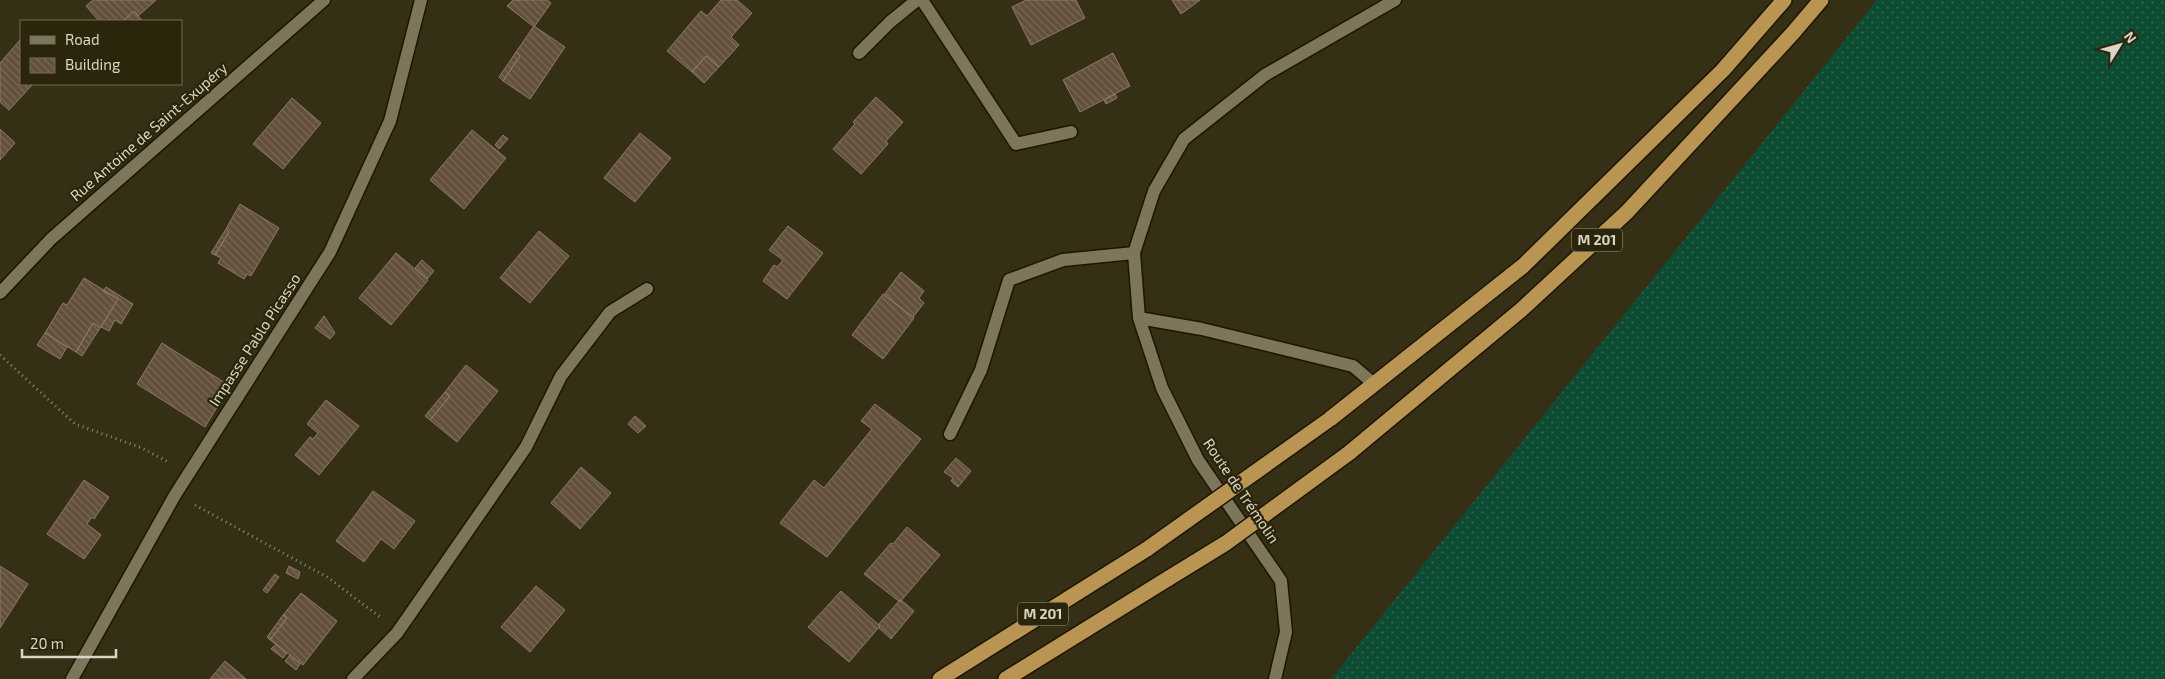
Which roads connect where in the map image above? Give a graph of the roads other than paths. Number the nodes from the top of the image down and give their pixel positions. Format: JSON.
{"nodes":[{"id":1,"x":324,"y":0,"type":"edge"},
{"id":2,"x":421,"y":0,"type":"edge"},
{"id":3,"x":917,"y":0,"type":"edge"},
{"id":4,"x":922,"y":0,"type":"edge"},
{"id":5,"x":1395,"y":0,"type":"edge"},
{"id":6,"x":1784,"y":0,"type":"edge"},
{"id":7,"x":1821,"y":0,"type":"edge"},
{"id":8,"x":859,"y":53,"type":"dead end"},
{"id":9,"x":1071,"y":132,"type":"dead end"},
{"id":10,"x":1134,"y":253,"type":"junction"},
{"id":11,"x":647,"y":289,"type":"dead end"},
{"id":12,"x":0,"y":293,"type":"edge"},
{"id":13,"x":1139,"y":318,"type":"junction"},
{"id":14,"x":1374,"y":384,"type":"junction"},
{"id":15,"x":950,"y":434,"type":"dead end"},
{"id":16,"x":72,"y":679,"type":"edge"},
{"id":17,"x":353,"y":679,"type":"edge"},
{"id":18,"x":940,"y":679,"type":"edge"},
{"id":19,"x":1006,"y":679,"type":"edge"},
{"id":20,"x":1274,"y":679,"type":"edge"}],
"edges":[{"from":1,"to":12,"type":"street","name":"Rue Antoine de Saint-Exupéry"},
{"from":2,"to":16,"type":"street","name":"Impasse Pablo Picasso"},
{"from":3,"to":8,"type":"street"},
{"from":4,"to":9,"type":"street"},
{"from":5,"to":10,"type":"street","name":"Route de Trémolin"},
{"from":6,"to":14,"type":"highway","number":"M 201"},
{"from":7,"to":19,"type":"highway","number":"M 201","bridge":true},
{"from":10,"to":13,"type":"street","name":"Route de Trémolin"},
{"from":10,"to":15,"type":"street"},
{"from":11,"to":17,"type":"street"},
{"from":13,"to":14,"type":"street"},
{"from":13,"to":20,"type":"street","name":"Route de Trémolin"},
{"from":14,"to":18,"type":"highway","number":"M 201","bridge":true}]}
